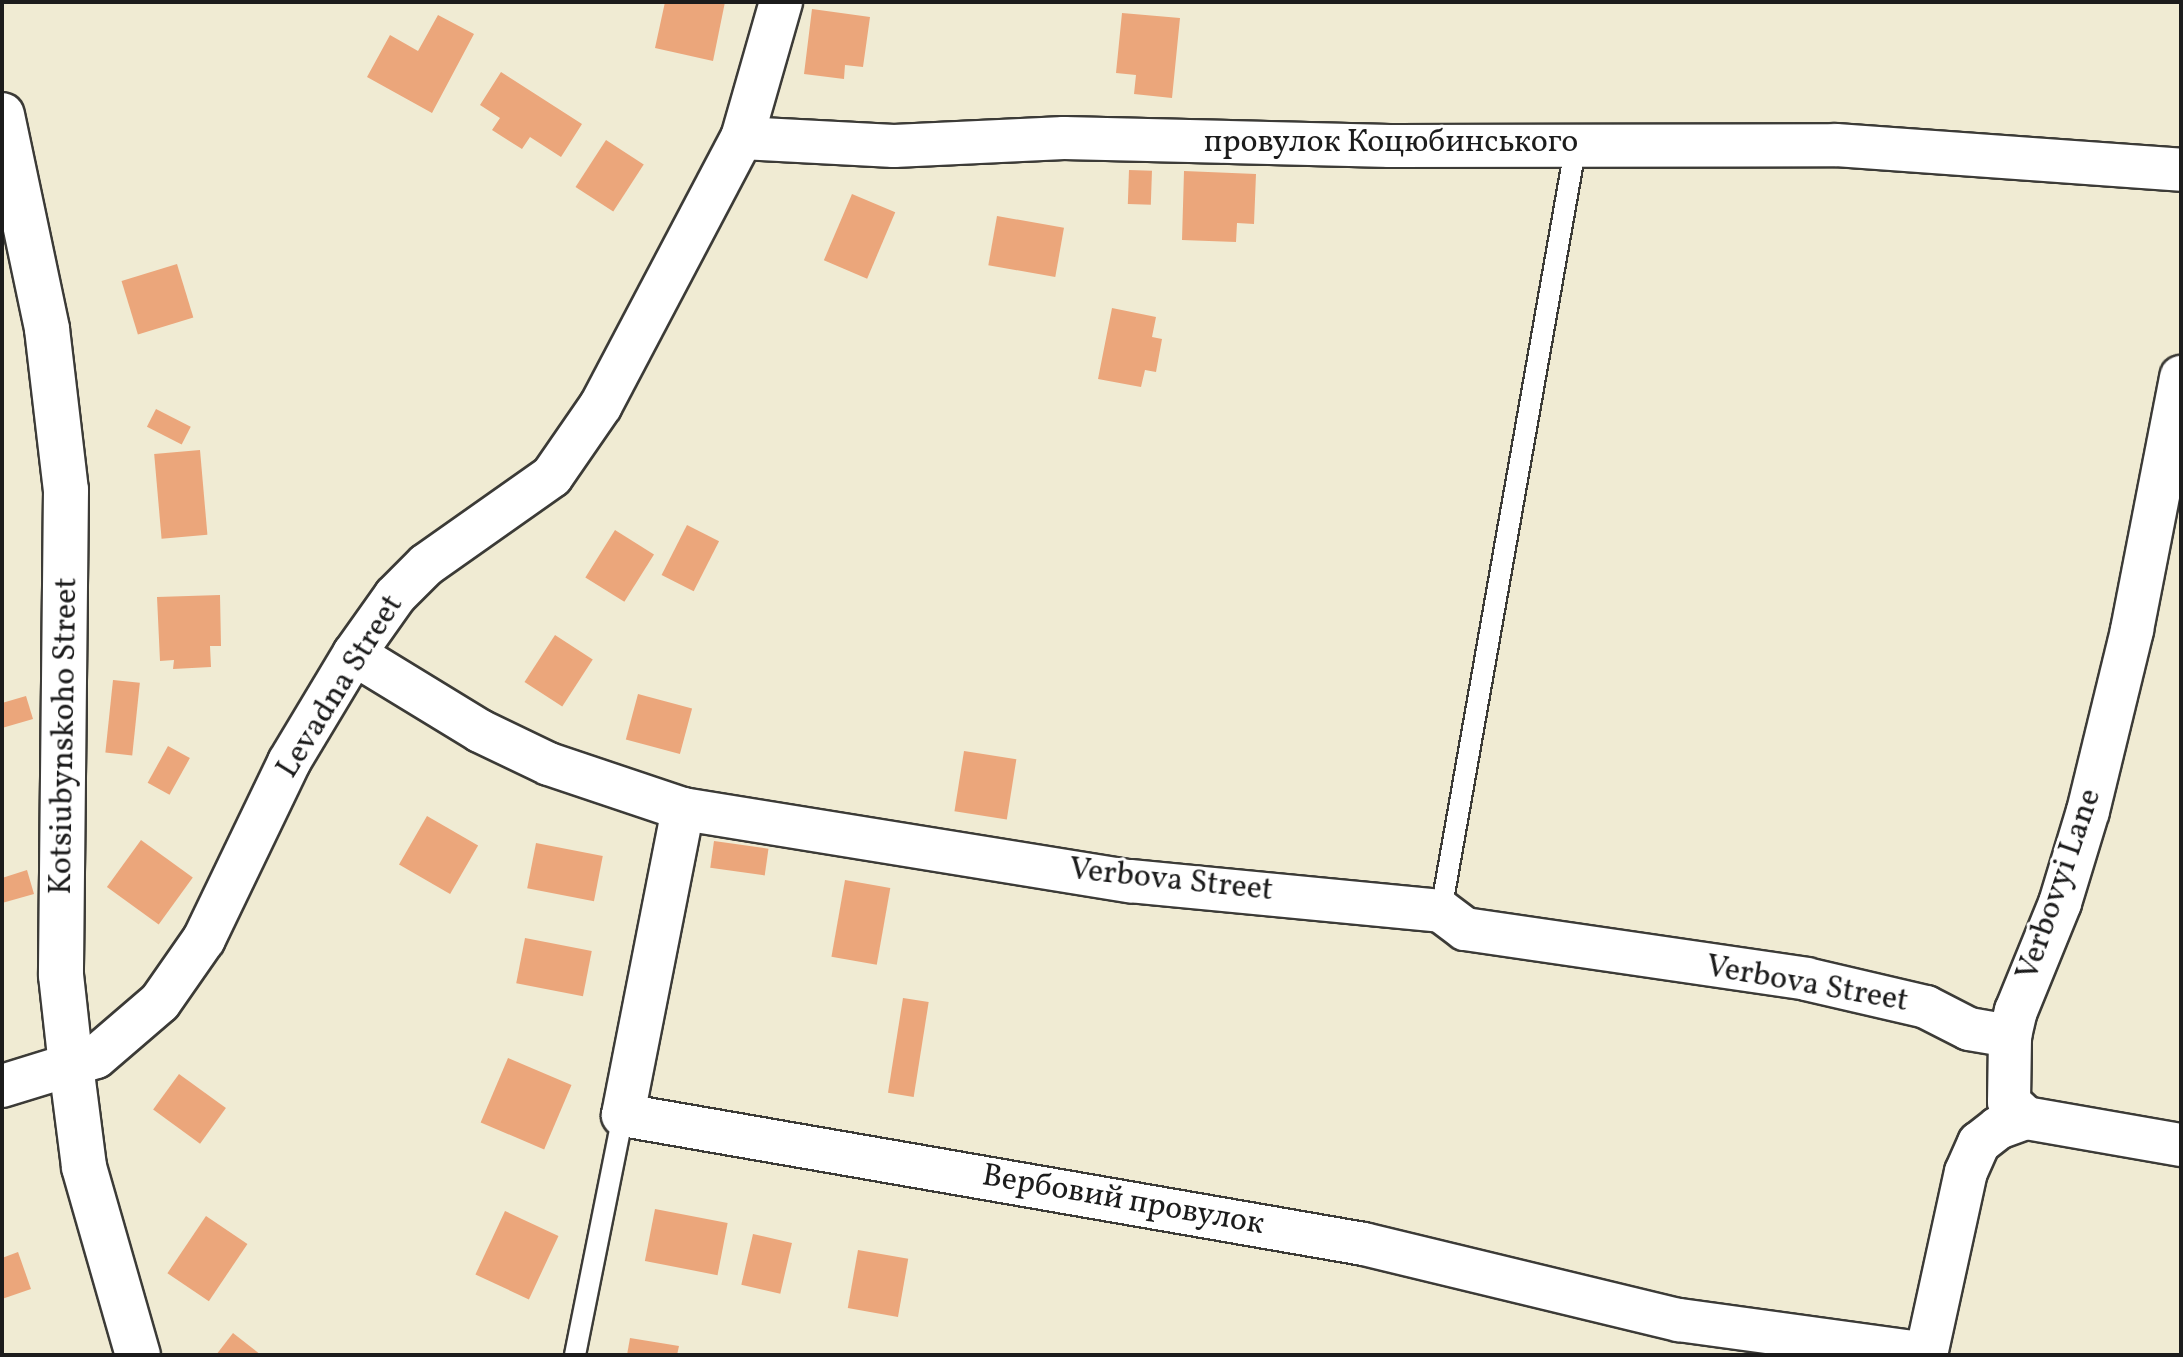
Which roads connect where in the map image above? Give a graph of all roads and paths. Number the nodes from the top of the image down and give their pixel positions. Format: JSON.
{"nodes":[{"id":1,"x":781,"y":2,"type":"edge"},
{"id":2,"x":2,"y":115,"type":"edge"},
{"id":3,"x":742,"y":138,"type":"junction"},
{"id":4,"x":1576,"y":144,"type":"junction"},
{"id":5,"x":2181,"y":170,"type":"edge"},
{"id":6,"x":2181,"y":377,"type":"edge"},
{"id":7,"x":354,"y":654,"type":"junction"},
{"id":8,"x":683,"y":809,"type":"junction"},
{"id":9,"x":1441,"y":911,"type":"junction"},
{"id":10,"x":2010,"y":1036,"type":"junction"},
{"id":11,"x":71,"y":1065,"type":"junction"},
{"id":12,"x":2,"y":1086,"type":"edge"},
{"id":13,"x":623,"y":1115,"type":"junction"},
{"id":14,"x":2026,"y":1118,"type":"junction"},
{"id":15,"x":2181,"y":1145,"type":"edge"},
{"id":16,"x":1926,"y":1354,"type":"edge"},
{"id":17,"x":138,"y":1355,"type":"edge"},
{"id":18,"x":575,"y":1355,"type":"edge"}],
"edges":[{"from":1,"to":3,"type":"street"},
{"from":2,"to":11,"type":"street","name":"Kotsiubynskoho Street"},
{"from":3,"to":4,"type":"street","name":"провулок Коцюбинського"},
{"from":3,"to":7,"type":"street","name":"Levadna Street"},
{"from":4,"to":5,"type":"street","name":"провулок Коцюбинського"},
{"from":4,"to":9,"type":"lane"},
{"from":6,"to":10,"type":"street","name":"Verbovyi Lane"},
{"from":7,"to":8,"type":"street","name":"Verbova Street"},
{"from":7,"to":11,"type":"street","name":"Levadna Street"},
{"from":8,"to":9,"type":"street","name":"Verbova Street"},
{"from":8,"to":13,"type":"street"},
{"from":9,"to":10,"type":"street","name":"Verbova Street"},
{"from":10,"to":14,"type":"street","name":"Verbovyi Lane"},
{"from":11,"to":12,"type":"street","name":"Levadna Street"},
{"from":11,"to":17,"type":"street","name":"Kotsiubynskoho Street"},
{"from":13,"to":16,"type":"street","name":"Вербовий провулок"},
{"from":13,"to":18,"type":"lane"},
{"from":14,"to":15,"type":"street"},
{"from":14,"to":16,"type":"street"}]}
